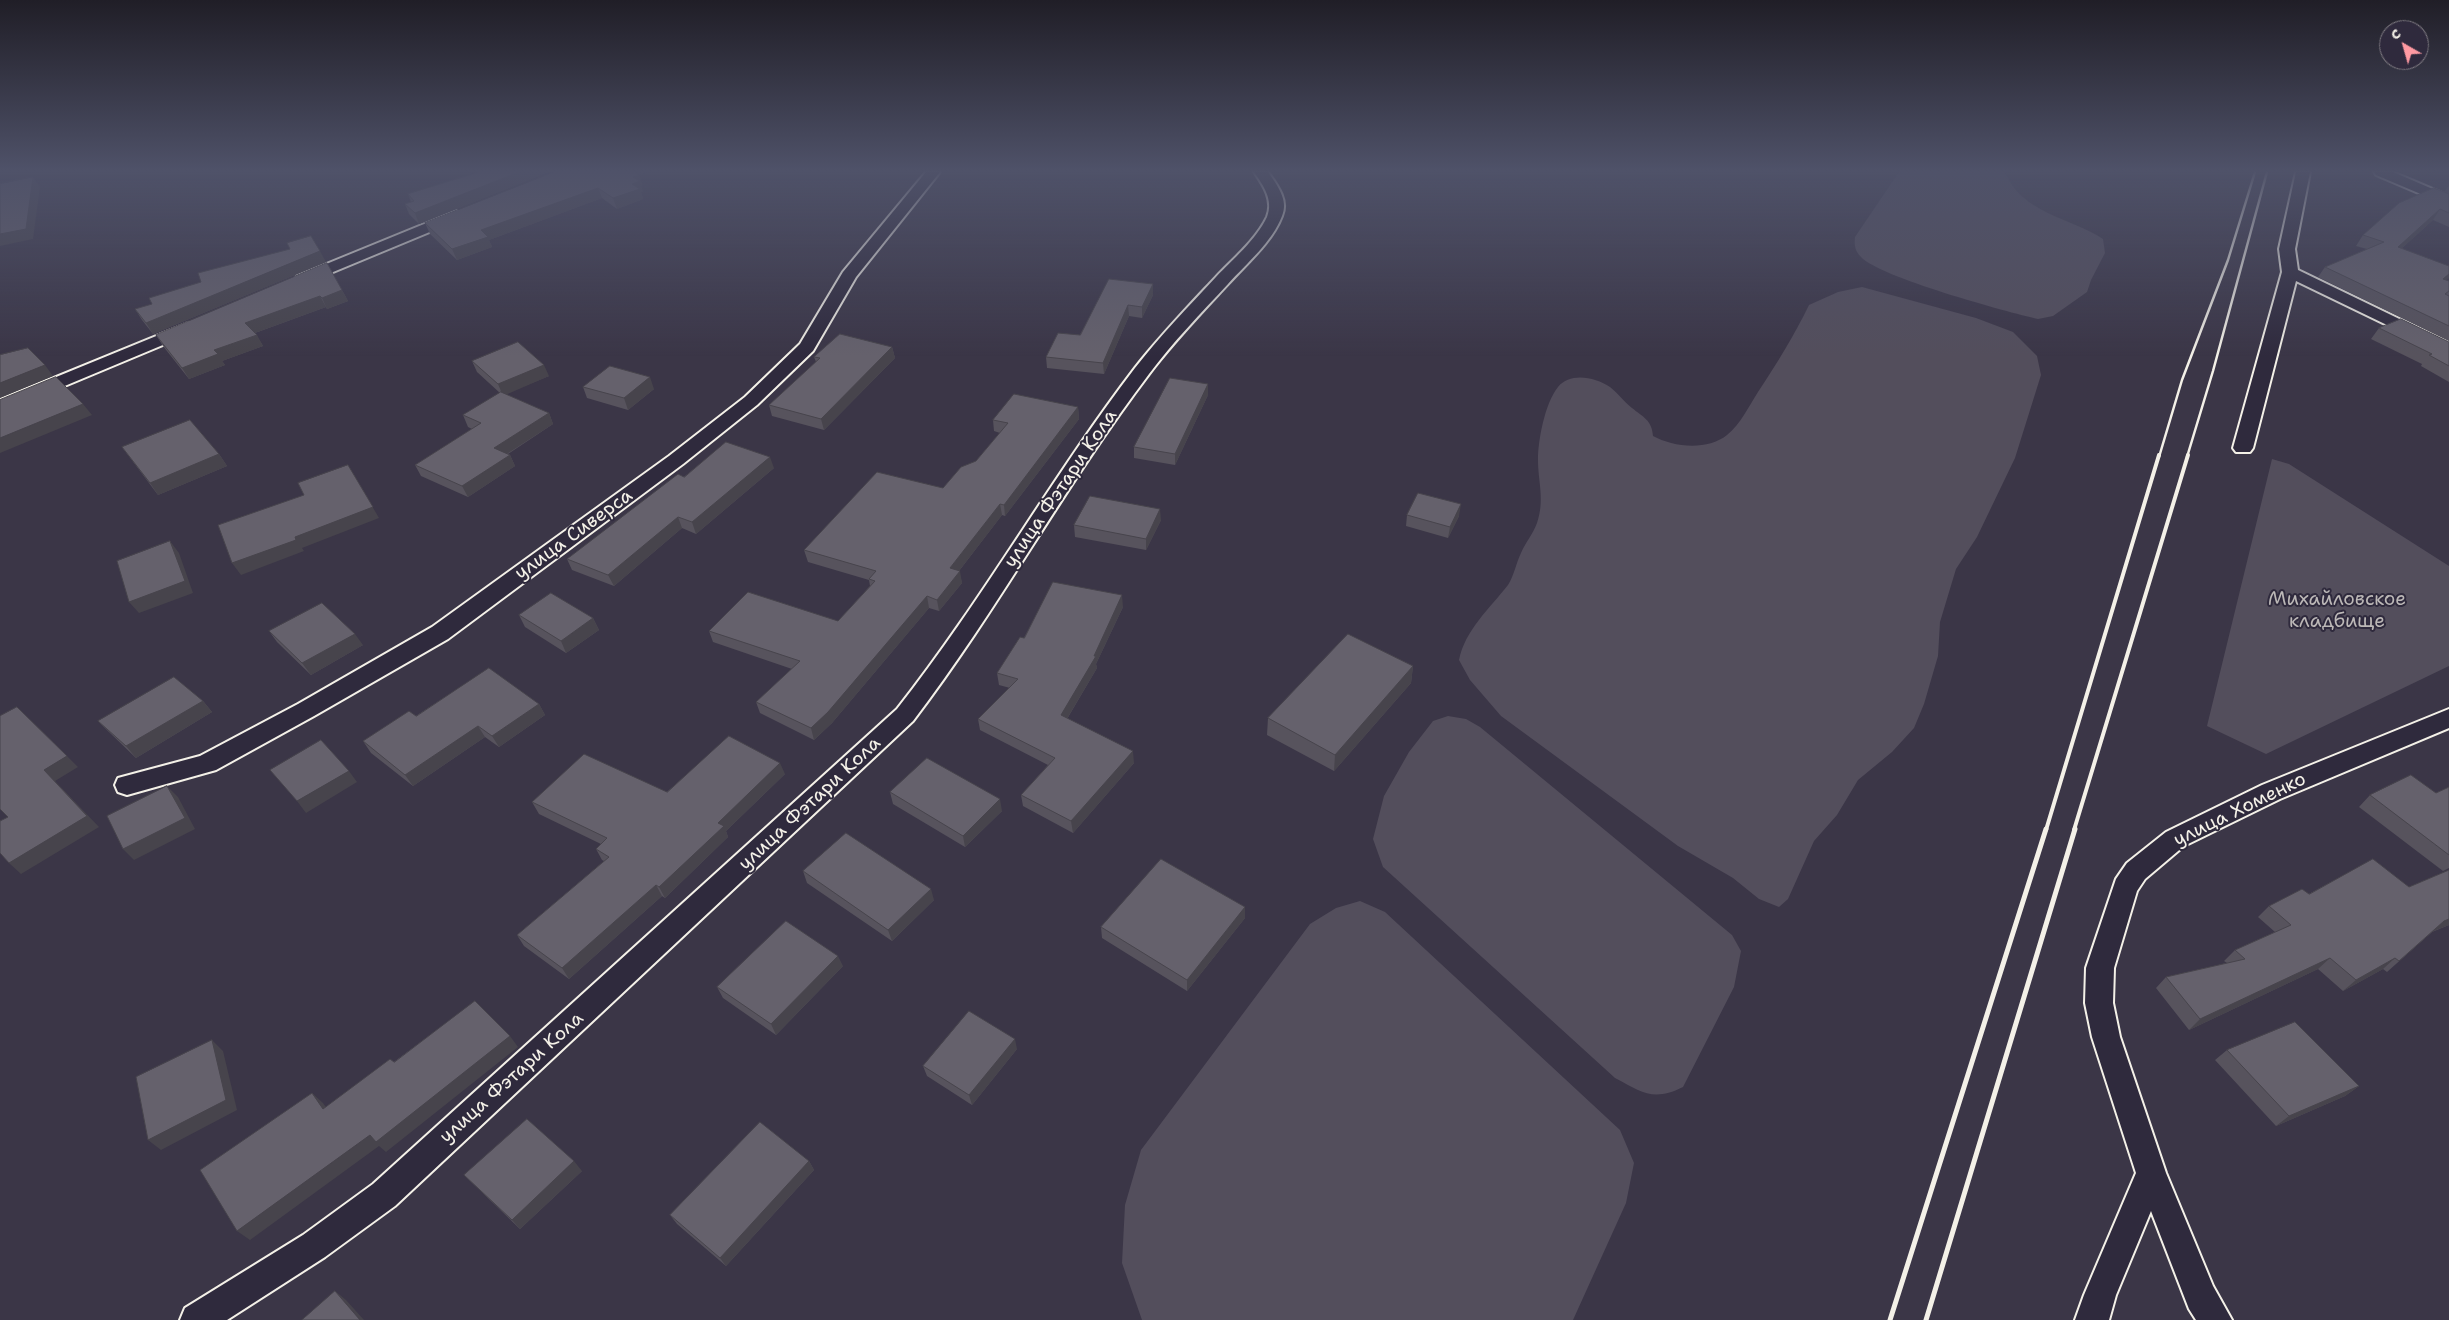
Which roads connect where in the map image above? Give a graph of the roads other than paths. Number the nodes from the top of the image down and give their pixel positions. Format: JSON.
{"nodes":[{"id":1,"x":412,"y":234,"type":"edge"},
{"id":2,"x":883,"y":234,"type":"edge"},
{"id":3,"x":1264,"y":234,"type":"edge"},
{"id":4,"x":2290,"y":234,"type":"edge"},
{"id":5,"x":2290,"y":272,"type":"junction"},
{"id":6,"x":288,"y":285,"type":"edge"},
{"id":7,"x":207,"y":320,"type":"edge"},
{"id":8,"x":2449,"y":350,"type":"edge"},
{"id":9,"x":0,"y":407,"type":"edge"},
{"id":10,"x":2243,"y":448,"type":"dead end"},
{"id":11,"x":2449,"y":718,"type":"edge"},
{"id":12,"x":127,"y":785,"type":"dead end"},
{"id":13,"x":2151,"y":1173,"type":"junction"},
{"id":14,"x":197,"y":1320,"type":"edge"},
{"id":15,"x":2092,"y":1320,"type":"edge"},
{"id":16,"x":2215,"y":1320,"type":"edge"}],
"edges":[{"from":1,"to":6,"type":"street"},
{"from":2,"to":12,"type":"street","name":"улица Сиверса"},
{"from":3,"to":14,"type":"street","name":"улица Фэтари Кола"},
{"from":4,"to":5,"type":"street"},
{"from":5,"to":8,"type":"street"},
{"from":5,"to":10,"type":"street"},
{"from":7,"to":9,"type":"street"},
{"from":11,"to":13,"type":"street","name":"улица Хоменко"},
{"from":13,"to":15,"type":"street"},
{"from":13,"to":16,"type":"street","name":"улица Хоменко"}]}
